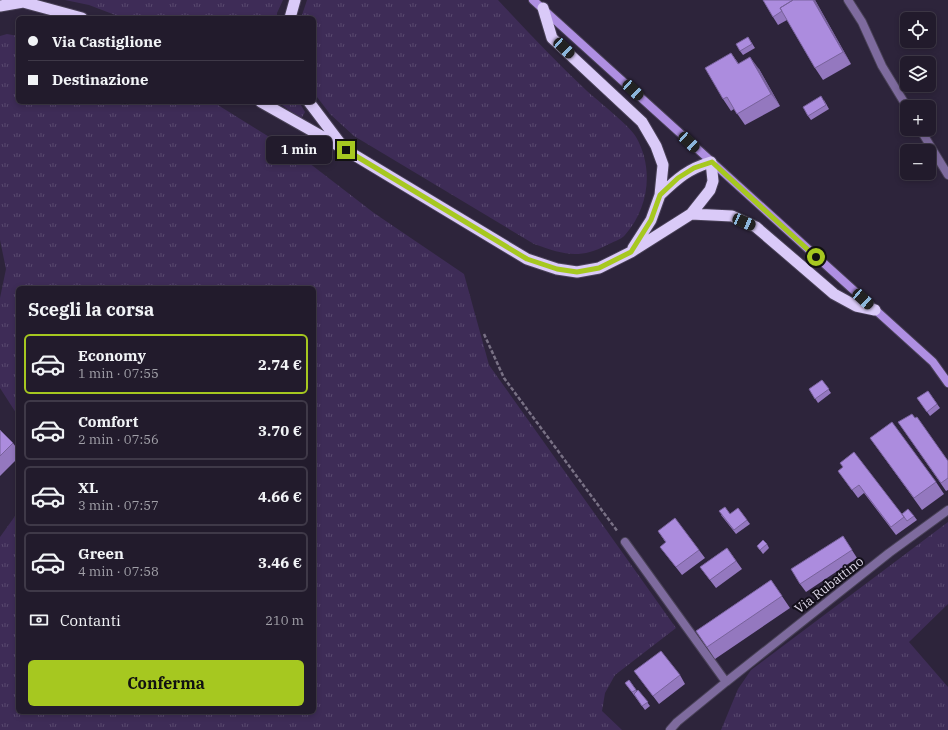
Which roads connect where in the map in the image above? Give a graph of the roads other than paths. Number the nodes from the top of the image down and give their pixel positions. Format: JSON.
{"nodes":[{"id":1,"x":295,"y":0,"type":"edge"},
{"id":2,"x":533,"y":0,"type":"edge"},
{"id":3,"x":848,"y":0,"type":"edge"},
{"id":4,"x":0,"y":6,"type":"edge"},
{"id":5,"x":543,"y":8,"type":"junction"},
{"id":6,"x":75,"y":16,"type":"edge"},
{"id":7,"x":291,"y":16,"type":"edge"},
{"id":8,"x":903,"y":100,"type":"edge"},
{"id":9,"x":265,"y":104,"type":"edge"},
{"id":10,"x":311,"y":104,"type":"edge"},
{"id":11,"x":924,"y":136,"type":"edge"},
{"id":12,"x":346,"y":150,"type":"junction"},
{"id":13,"x":712,"y":162,"type":"junction"},
{"id":14,"x":948,"y":175,"type":"edge"},
{"id":15,"x":660,"y":195,"type":"junction"},
{"id":16,"x":691,"y":214,"type":"junction"},
{"id":17,"x":631,"y":252,"type":"junction"},
{"id":18,"x":875,"y":310,"type":"junction"},
{"id":19,"x":948,"y":383,"type":"edge"},
{"id":20,"x":948,"y":510,"type":"edge"},
{"id":21,"x":625,"y":542,"type":"road end"},
{"id":22,"x":726,"y":682,"type":"junction"},
{"id":23,"x":670,"y":730,"type":"edge"}],
"edges":[{"from":1,"to":7,"type":"highway"},
{"from":2,"to":5,"type":"main road"},
{"from":3,"to":8,"type":"street"},
{"from":4,"to":6,"type":"highway"},
{"from":5,"to":13,"type":"main road"},
{"from":5,"to":15,"type":"highway"},
{"from":9,"to":12,"type":"highway"},
{"from":10,"to":12,"type":"highway"},
{"from":11,"to":14,"type":"street"},
{"from":12,"to":17,"type":"highway"},
{"from":13,"to":15,"type":"highway"},
{"from":13,"to":16,"type":"highway"},
{"from":13,"to":18,"type":"main road"},
{"from":15,"to":17,"type":"highway"},
{"from":16,"to":17,"type":"highway"},
{"from":16,"to":18,"type":"highway"},
{"from":18,"to":19,"type":"main road"},
{"from":20,"to":22,"type":"street","name":"Via Rubattino"},
{"from":21,"to":22,"type":"street"},
{"from":22,"to":23,"type":"street","name":"Via Rubattino"}]}
